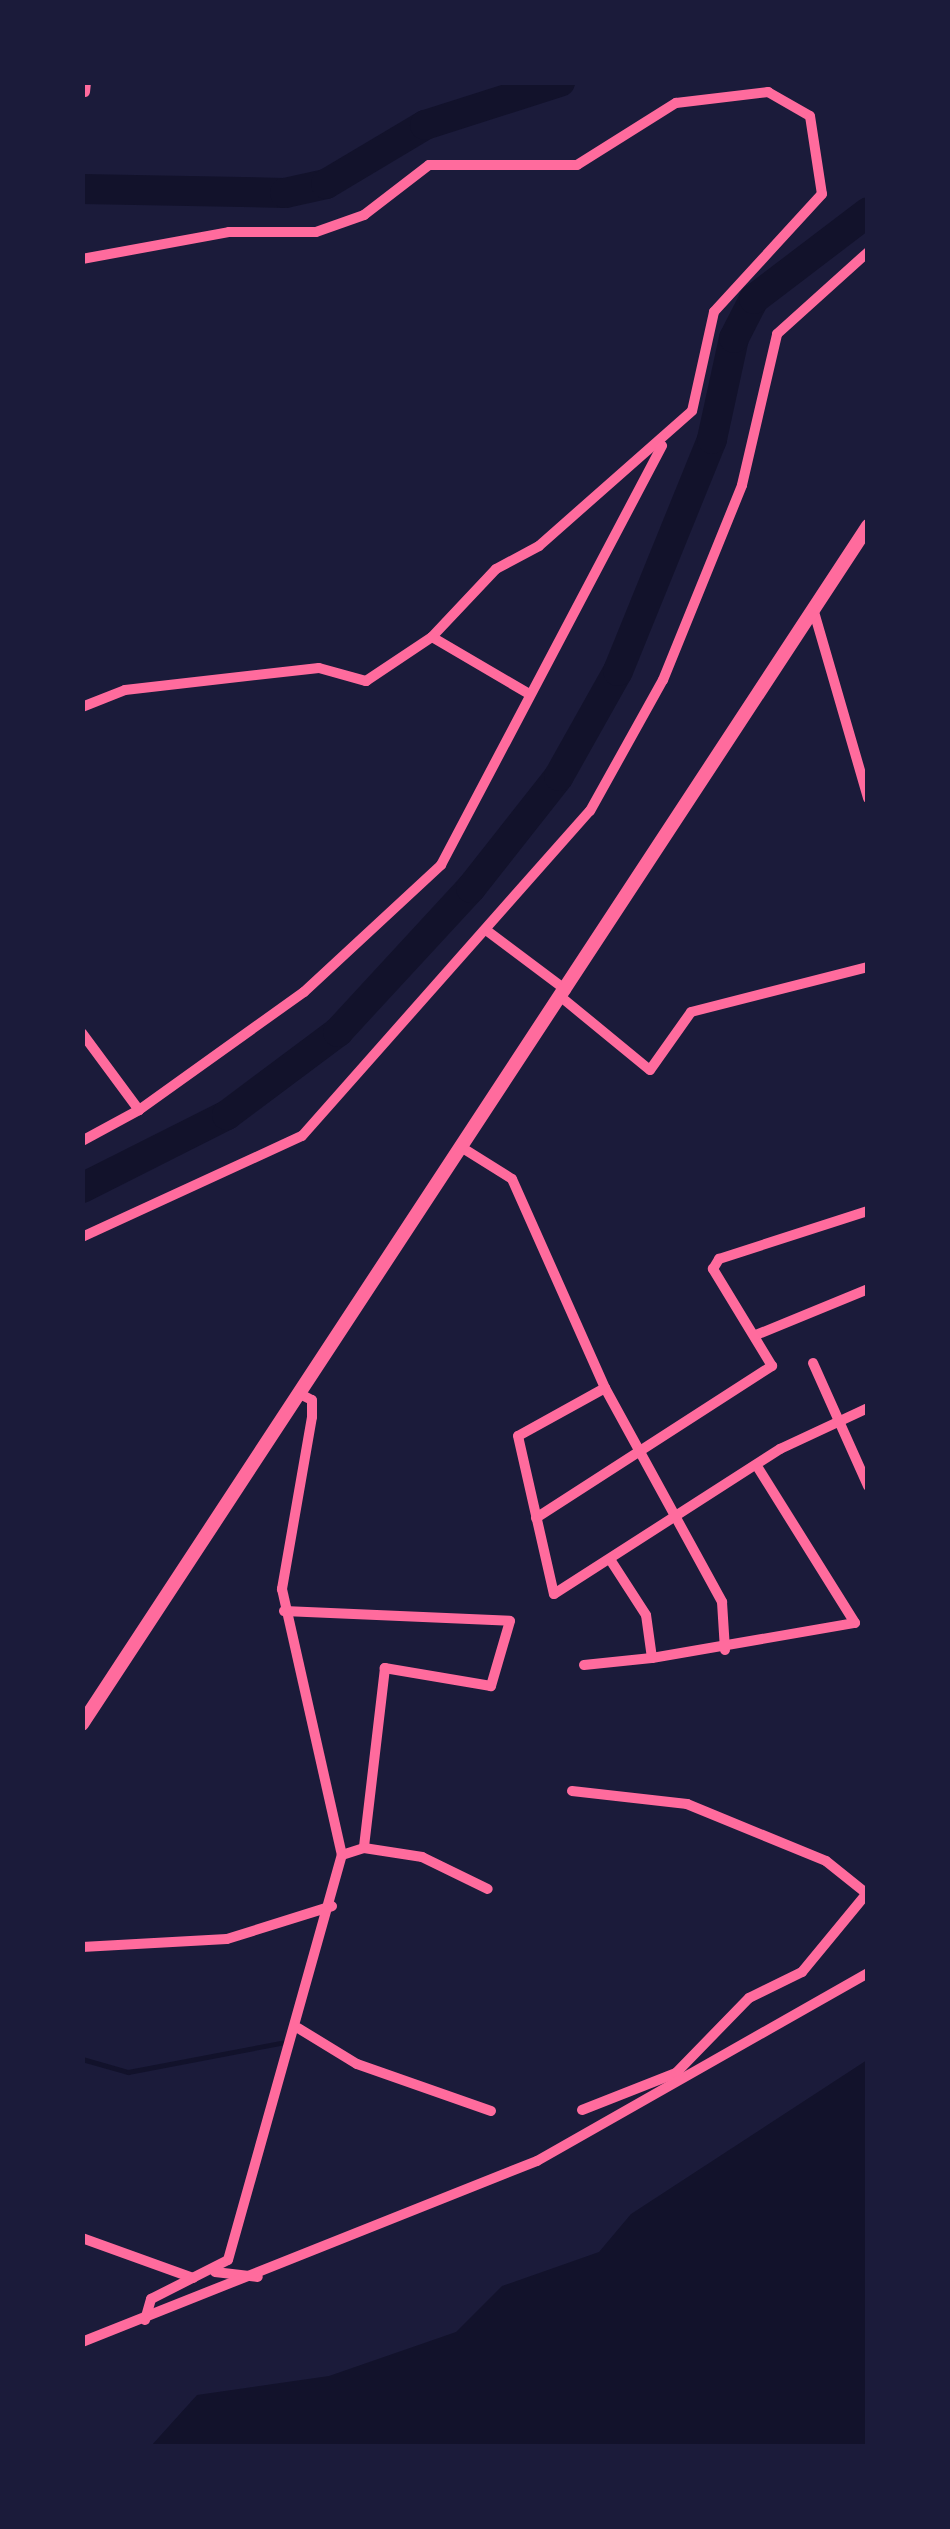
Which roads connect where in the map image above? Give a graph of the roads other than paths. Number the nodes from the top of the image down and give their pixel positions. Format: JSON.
{"nodes":[{"id":1,"x":780,"y":88,"type":"edge"},
{"id":2,"x":868,"y":252,"type":"edge"},
{"id":3,"x":82,"y":259,"type":"edge"},
{"id":4,"x":662,"y":446,"type":"junction"},
{"id":5,"x":868,"y":526,"type":"edge"},
{"id":6,"x":814,"y":612,"type":"junction"},
{"id":7,"x":432,"y":637,"type":"junction"},
{"id":8,"x":529,"y":694,"type":"junction"},
{"id":9,"x":82,"y":707,"type":"edge"},
{"id":10,"x":868,"y":798,"type":"edge"},
{"id":11,"x":486,"y":930,"type":"junction"},
{"id":12,"x":868,"y":967,"type":"edge"},
{"id":13,"x":563,"y":994,"type":"junction"},
{"id":14,"x":82,"y":1033,"type":"edge"},
{"id":15,"x":140,"y":1110,"type":"junction"},
{"id":16,"x":82,"y":1141,"type":"edge"},
{"id":17,"x":462,"y":1147,"type":"junction"},
{"id":18,"x":868,"y":1211,"type":"edge"},
{"id":19,"x":82,"y":1237,"type":"edge"},
{"id":20,"x":868,"y":1288,"type":"edge"},
{"id":21,"x":756,"y":1335,"type":"junction"},
{"id":22,"x":813,"y":1363,"type":"dead end"},
{"id":23,"x":605,"y":1388,"type":"junction"},
{"id":24,"x":300,"y":1394,"type":"junction"},
{"id":25,"x":868,"y":1408,"type":"edge"},
{"id":26,"x":840,"y":1420,"type":"junction"},
{"id":27,"x":639,"y":1451,"type":"junction"},
{"id":28,"x":757,"y":1466,"type":"junction"},
{"id":29,"x":868,"y":1486,"type":"edge"},
{"id":30,"x":676,"y":1516,"type":"junction"},
{"id":31,"x":536,"y":1518,"type":"junction"},
{"id":32,"x":612,"y":1561,"type":"junction"},
{"id":33,"x":284,"y":1611,"type":"junction"},
{"id":34,"x":725,"y":1650,"type":"junction"},
{"id":35,"x":652,"y":1658,"type":"junction"},
{"id":36,"x":584,"y":1664,"type":"dead end"},
{"id":37,"x":82,"y":1724,"type":"edge"},
{"id":38,"x":572,"y":1791,"type":"dead end"},
{"id":39,"x":364,"y":1848,"type":"junction"},
{"id":40,"x":342,"y":1855,"type":"junction"},
{"id":41,"x":488,"y":1889,"type":"dead end"},
{"id":42,"x":867,"y":1893,"type":"edge"},
{"id":43,"x":332,"y":1906,"type":"junction"},
{"id":44,"x":82,"y":1946,"type":"edge"},
{"id":45,"x":868,"y":1972,"type":"edge"},
{"id":46,"x":298,"y":2028,"type":"junction"},
{"id":47,"x":676,"y":2073,"type":"junction"},
{"id":48,"x":682,"y":2084,"type":"junction"},
{"id":49,"x":582,"y":2110,"type":"dead end"},
{"id":50,"x":491,"y":2111,"type":"dead end"},
{"id":51,"x":82,"y":2238,"type":"edge"},
{"id":52,"x":215,"y":2272,"type":"junction"},
{"id":53,"x":258,"y":2276,"type":"junction"},
{"id":54,"x":192,"y":2278,"type":"junction"},
{"id":55,"x":146,"y":2320,"type":"junction"},
{"id":56,"x":82,"y":2342,"type":"edge"}],
"edges":[{"from":1,"to":3,"type":"street"},
{"from":1,"to":4,"type":"street"},
{"from":2,"to":11,"type":"street"},
{"from":4,"to":7,"type":"street"},
{"from":4,"to":8,"type":"street"},
{"from":5,"to":6,"type":"main road"},
{"from":6,"to":10,"type":"street"},
{"from":6,"to":13,"type":"main road"},
{"from":7,"to":8,"type":"street"},
{"from":7,"to":9,"type":"street"},
{"from":8,"to":15,"type":"street"},
{"from":11,"to":13,"type":"street"},
{"from":11,"to":19,"type":"street"},
{"from":12,"to":13,"type":"street"},
{"from":13,"to":17,"type":"main road"},
{"from":14,"to":15,"type":"street"},
{"from":15,"to":16,"type":"street"},
{"from":17,"to":23,"type":"street"},
{"from":17,"to":24,"type":"main road"},
{"from":18,"to":21,"type":"street"},
{"from":20,"to":21,"type":"street"},
{"from":21,"to":27,"type":"street"},
{"from":22,"to":26,"type":"street"},
{"from":23,"to":27,"type":"street"},
{"from":23,"to":31,"type":"street"},
{"from":24,"to":33,"type":"street"},
{"from":24,"to":37,"type":"main road"},
{"from":25,"to":26,"type":"street"},
{"from":26,"to":28,"type":"street"},
{"from":26,"to":29,"type":"street"},
{"from":27,"to":30,"type":"street"},
{"from":27,"to":31,"type":"street"},
{"from":28,"to":30,"type":"street"},
{"from":28,"to":34,"type":"street"},
{"from":30,"to":32,"type":"street"},
{"from":30,"to":34,"type":"street"},
{"from":31,"to":32,"type":"street"},
{"from":32,"to":35,"type":"street"},
{"from":33,"to":39,"type":"street"},
{"from":33,"to":40,"type":"street"},
{"from":34,"to":35,"type":"street"},
{"from":35,"to":36,"type":"street"},
{"from":38,"to":42,"type":"street"},
{"from":39,"to":40,"type":"street"},
{"from":39,"to":41,"type":"street"},
{"from":40,"to":43,"type":"street"},
{"from":42,"to":47,"type":"street"},
{"from":43,"to":44,"type":"street"},
{"from":43,"to":46,"type":"street"},
{"from":45,"to":48,"type":"street"},
{"from":46,"to":50,"type":"street"},
{"from":46,"to":52,"type":"street"},
{"from":47,"to":48,"type":"street"},
{"from":47,"to":49,"type":"street"},
{"from":48,"to":53,"type":"street"},
{"from":51,"to":54,"type":"street"},
{"from":52,"to":53,"type":"street"},
{"from":52,"to":54,"type":"street"},
{"from":53,"to":55,"type":"street"},
{"from":54,"to":55,"type":"street"},
{"from":55,"to":56,"type":"street"}]}
